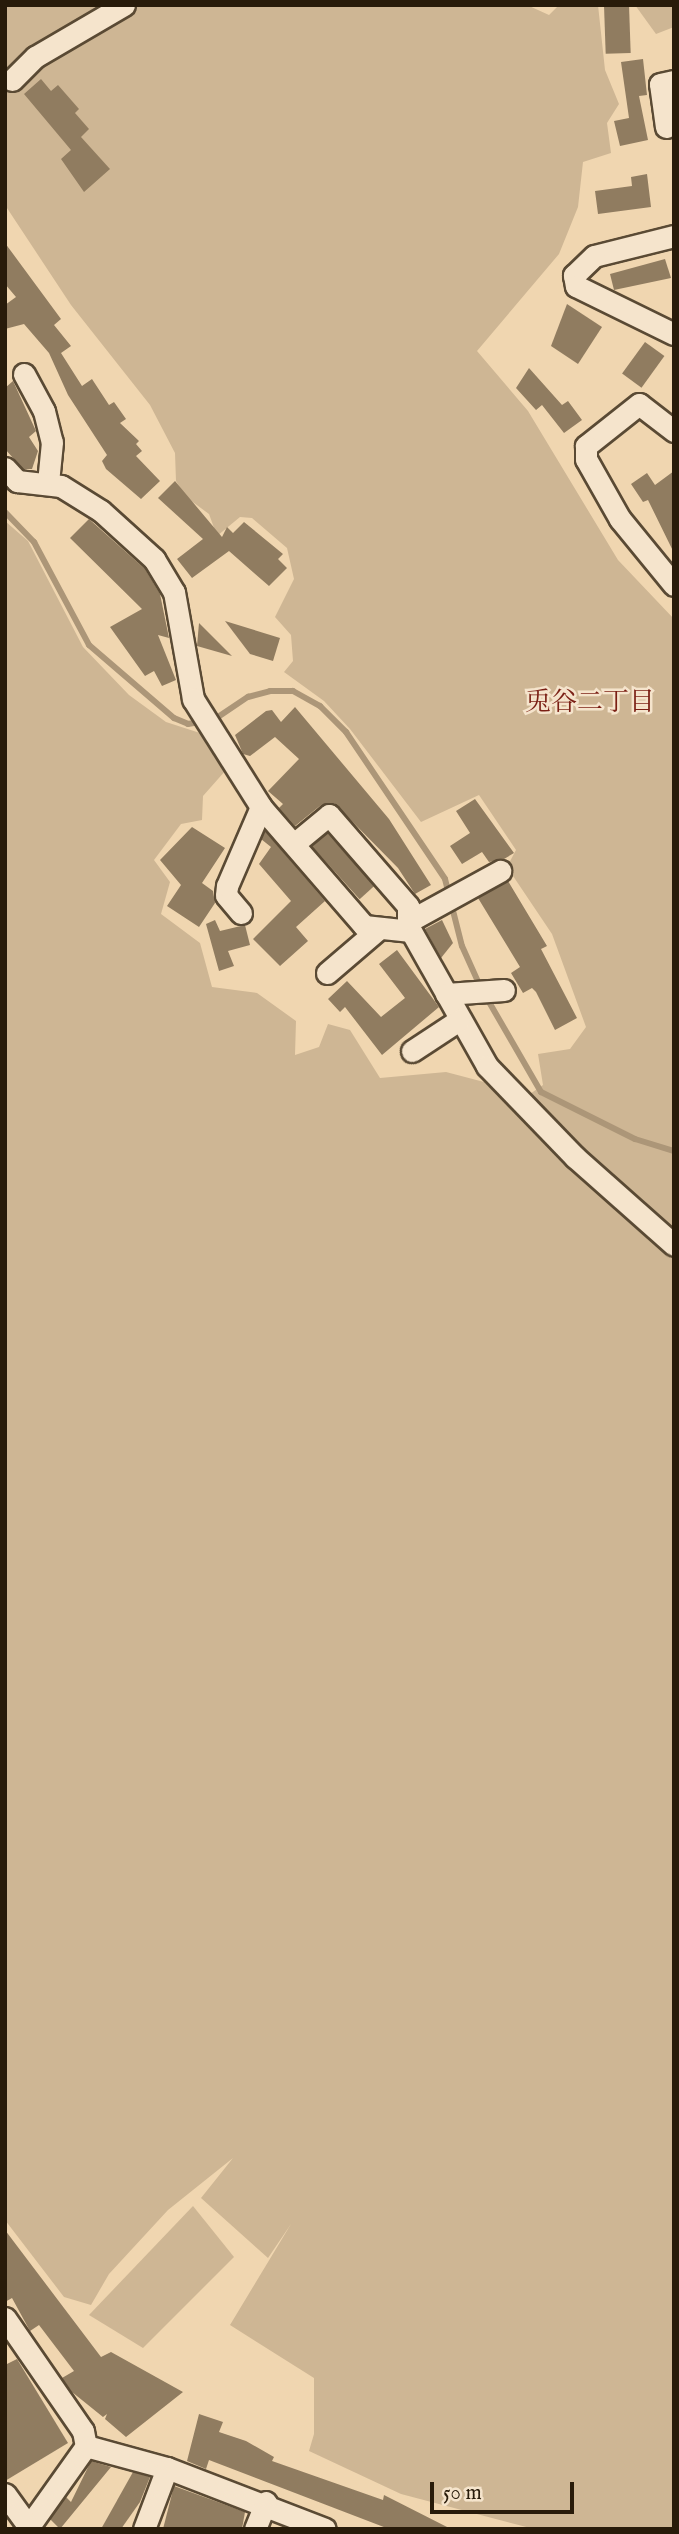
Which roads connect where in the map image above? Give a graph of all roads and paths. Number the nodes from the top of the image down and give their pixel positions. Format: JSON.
{"nodes":[{"id":1,"x":124,"y":5,"type":"edge"},
{"id":2,"x":12,"y":80,"type":"dead end"},
{"id":3,"x":674,"y":81,"type":"edge"},
{"id":4,"x":666,"y":127,"type":"dead end"},
{"id":5,"x":674,"y":236,"type":"edge"},
{"id":6,"x":674,"y":334,"type":"edge"},
{"id":7,"x":24,"y":374,"type":"dead end"},
{"id":8,"x":674,"y":431,"type":"edge"},
{"id":9,"x":5,"y":468,"type":"edge"},
{"id":10,"x":48,"y":483,"type":"junction"},
{"id":11,"x":674,"y":585,"type":"edge"},
{"id":12,"x":261,"y":807,"type":"junction"},
{"id":13,"x":295,"y":843,"type":"junction"},
{"id":14,"x":500,"y":872,"type":"dead end"},
{"id":15,"x":242,"y":913,"type":"dead end"},
{"id":16,"x":409,"y":924,"type":"junction"},
{"id":17,"x":376,"y":931,"type":"junction"},
{"id":18,"x":327,"y":973,"type":"dead end"},
{"id":19,"x":489,"y":990,"type":"dead end"},
{"id":20,"x":446,"y":994,"type":"junction"},
{"id":21,"x":459,"y":1020,"type":"junction"},
{"id":22,"x":412,"y":1051,"type":"dead end"},
{"id":23,"x":674,"y":1245,"type":"edge"},
{"id":24,"x":5,"y":2318,"type":"edge"},
{"id":25,"x":86,"y":2446,"type":"junction"},
{"id":26,"x":167,"y":2468,"type":"junction"},
{"id":27,"x":5,"y":2494,"type":"edge"},
{"id":28,"x":266,"y":2502,"type":"junction"},
{"id":29,"x":27,"y":2528,"type":"edge"},
{"id":30,"x":144,"y":2529,"type":"edge"},
{"id":31,"x":255,"y":2529,"type":"edge"},
{"id":32,"x":325,"y":2529,"type":"edge"}],
"edges":[{"from":1,"to":2,"type":"street"},
{"from":3,"to":4,"type":"street"},
{"from":5,"to":6,"type":"street"},
{"from":7,"to":10,"type":"street"},
{"from":8,"to":11,"type":"street"},
{"from":9,"to":10,"type":"street"},
{"from":10,"to":12,"type":"street"},
{"from":12,"to":13,"type":"street"},
{"from":12,"to":15,"type":"street"},
{"from":13,"to":16,"type":"street"},
{"from":13,"to":17,"type":"street"},
{"from":14,"to":16,"type":"street"},
{"from":16,"to":17,"type":"street"},
{"from":16,"to":20,"type":"street"},
{"from":17,"to":18,"type":"street"},
{"from":19,"to":20,"type":"street"},
{"from":20,"to":21,"type":"street"},
{"from":21,"to":22,"type":"street"},
{"from":21,"to":23,"type":"street"},
{"from":24,"to":25,"type":"street"},
{"from":25,"to":26,"type":"street"},
{"from":25,"to":29,"type":"street"},
{"from":26,"to":28,"type":"street"},
{"from":26,"to":30,"type":"street"},
{"from":27,"to":29,"type":"street"},
{"from":28,"to":31,"type":"street"},
{"from":28,"to":32,"type":"street"}]}
